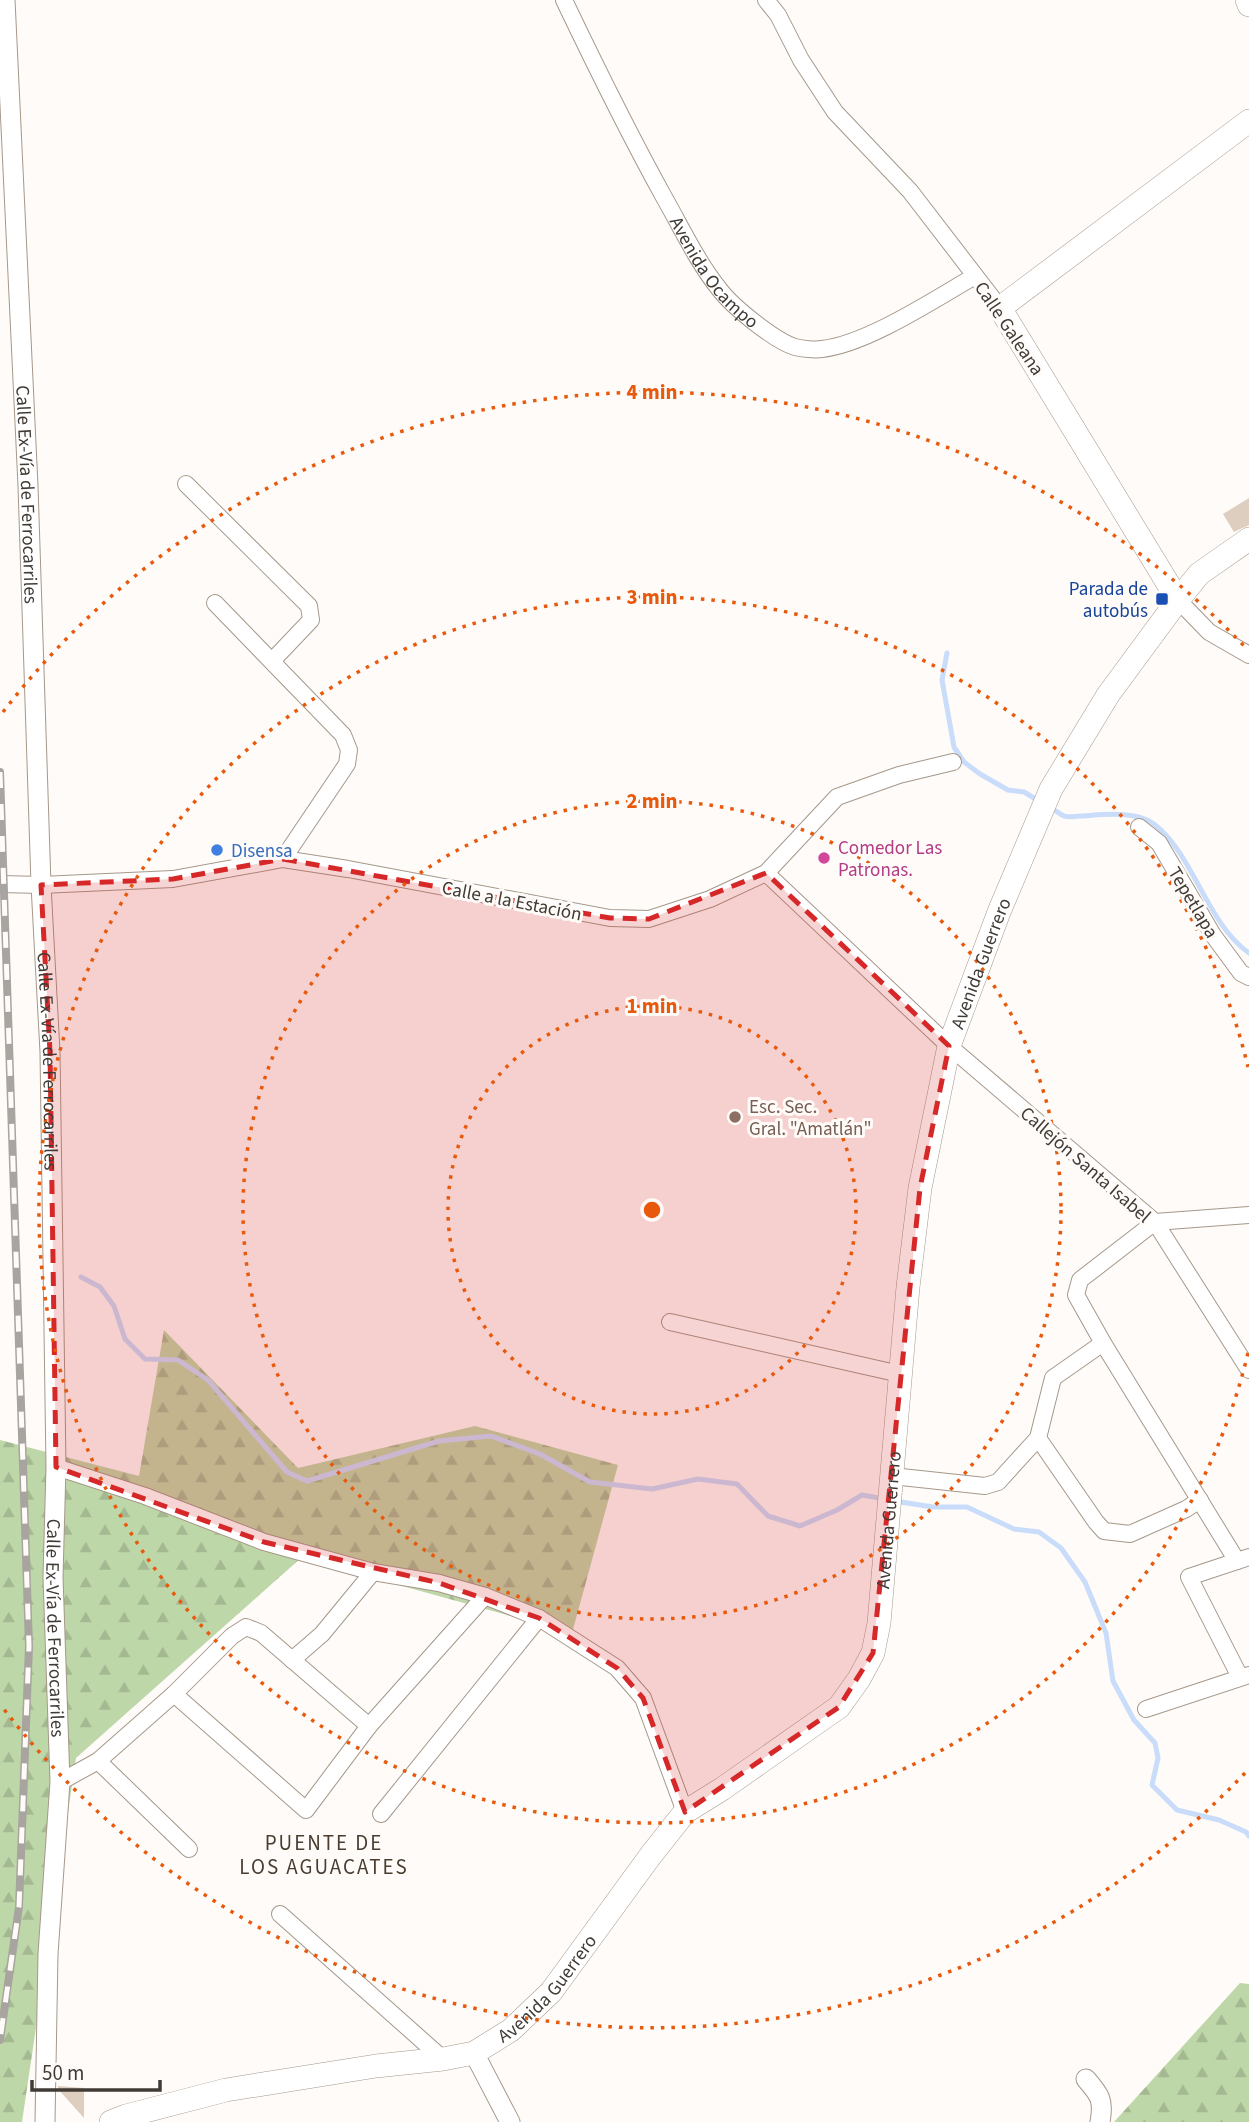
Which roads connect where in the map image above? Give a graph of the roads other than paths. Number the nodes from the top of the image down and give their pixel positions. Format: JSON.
{"nodes":[{"id":1,"x":5,"y":0,"type":"edge"},
{"id":2,"x":564,"y":0,"type":"edge"},
{"id":3,"x":766,"y":0,"type":"edge"},
{"id":4,"x":1247,"y":0,"type":"edge"},
{"id":5,"x":1249,"y":5,"type":"edge"},
{"id":6,"x":1249,"y":121,"type":"edge"},
{"id":7,"x":975,"y":276,"type":"junction"},
{"id":8,"x":1000,"y":308,"type":"junction"},
{"id":9,"x":186,"y":484,"type":"dead end"},
{"id":10,"x":1249,"y":539,"type":"edge"},
{"id":11,"x":1178,"y":600,"type":"junction"},
{"id":12,"x":215,"y":603,"type":"dead end"},
{"id":13,"x":1249,"y":655,"type":"edge"},
{"id":14,"x":272,"y":662,"type":"junction"},
{"id":15,"x":953,"y":762,"type":"dead end"},
{"id":16,"x":1139,"y":827,"type":"dead end"},
{"id":17,"x":283,"y":859,"type":"junction"},
{"id":18,"x":766,"y":873,"type":"junction"},
{"id":19,"x":0,"y":884,"type":"edge"},
{"id":20,"x":41,"y":885,"type":"junction"},
{"id":21,"x":1249,"y":977,"type":"edge"},
{"id":22,"x":949,"y":1046,"type":"junction"},
{"id":23,"x":1249,"y":1215,"type":"edge"},
{"id":24,"x":1155,"y":1222,"type":"junction"},
{"id":25,"x":670,"y":1322,"type":"dead end"},
{"id":26,"x":1103,"y":1343,"type":"junction"},
{"id":27,"x":1249,"y":1370,"type":"edge"},
{"id":28,"x":900,"y":1374,"type":"junction"},
{"id":29,"x":1038,"y":1438,"type":"junction"},
{"id":30,"x":56,"y":1467,"type":"junction"},
{"id":31,"x":891,"y":1482,"type":"junction"},
{"id":32,"x":1200,"y":1500,"type":"junction"},
{"id":33,"x":1243,"y":1559,"type":"edge"},
{"id":34,"x":373,"y":1572,"type":"junction"},
{"id":35,"x":485,"y":1596,"type":"junction"},
{"id":36,"x":539,"y":1618,"type":"junction"},
{"id":37,"x":292,"y":1660,"type":"junction"},
{"id":38,"x":1245,"y":1676,"type":"edge"},
{"id":39,"x":174,"y":1694,"type":"junction"},
{"id":40,"x":1146,"y":1709,"type":"dead end"},
{"id":41,"x":369,"y":1726,"type":"junction"},
{"id":42,"x":98,"y":1761,"type":"junction"},
{"id":43,"x":60,"y":1782,"type":"junction"},
{"id":44,"x":685,"y":1812,"type":"junction"},
{"id":45,"x":381,"y":1814,"type":"dead end"},
{"id":46,"x":189,"y":1849,"type":"dead end"},
{"id":47,"x":280,"y":1914,"type":"dead end"},
{"id":48,"x":474,"y":2053,"type":"junction"},
{"id":49,"x":443,"y":2059,"type":"junction"},
{"id":50,"x":1086,"y":2079,"type":"dead end"},
{"id":51,"x":45,"y":2122,"type":"edge"},
{"id":52,"x":111,"y":2122,"type":"edge"},
{"id":53,"x":510,"y":2122,"type":"edge"},
{"id":54,"x":1100,"y":2122,"type":"edge"}],
"edges":[{"from":1,"to":20,"type":"street","name":"Calle Ex-Vía de Ferrocarriles"},
{"from":2,"to":7,"type":"street","name":"Avenida Ocampo"},
{"from":3,"to":7,"type":"street","name":"Calle Galeana"},
{"from":4,"to":5,"type":"main road"},
{"from":6,"to":8,"type":"main road"},
{"from":7,"to":8,"type":"street","name":"Calle Galeana"},
{"from":8,"to":11,"type":"main road","name":"Calle Galeana"},
{"from":9,"to":14,"type":"street"},
{"from":10,"to":11,"type":"main road","name":"Avenida Guerrero"},
{"from":11,"to":13,"type":"street","name":"Calle Galeana"},
{"from":11,"to":22,"type":"main road","name":"Avenida Guerrero"},
{"from":12,"to":14,"type":"street"},
{"from":14,"to":17,"type":"street"},
{"from":15,"to":18,"type":"street"},
{"from":16,"to":21,"type":"street","name":"Tepetlapa"},
{"from":17,"to":18,"type":"street","name":"Calle a la Estación"},
{"from":17,"to":20,"type":"street","name":"Calle a la Estación"},
{"from":18,"to":22,"type":"street"},
{"from":19,"to":20,"type":"street","name":"Calle a la Estación"},
{"from":20,"to":30,"type":"street","name":"Calle Ex-Vía de Ferrocarriles"},
{"from":22,"to":24,"type":"street","name":"Callejón Santa Isabel"},
{"from":22,"to":28,"type":"main road","name":"Avenida Guerrero"},
{"from":23,"to":24,"type":"street"},
{"from":24,"to":26,"type":"street"},
{"from":24,"to":27,"type":"street","name":"Callejón Santa Isabel"},
{"from":25,"to":28,"type":"street"},
{"from":26,"to":29,"type":"street"},
{"from":26,"to":32,"type":"street"},
{"from":28,"to":31,"type":"main road","name":"Avenida Guerrero"},
{"from":29,"to":31,"type":"street"},
{"from":29,"to":32,"type":"street"},
{"from":30,"to":34,"type":"street"},
{"from":30,"to":43,"type":"street","name":"Calle Ex-Vía de Ferrocarriles"},
{"from":31,"to":44,"type":"main road","name":"Avenida Guerrero"},
{"from":32,"to":33,"type":"street"},
{"from":33,"to":38,"type":"street"},
{"from":34,"to":35,"type":"street"},
{"from":34,"to":37,"type":"street"},
{"from":35,"to":36,"type":"street"},
{"from":35,"to":41,"type":"street"},
{"from":36,"to":44,"type":"street"},
{"from":36,"to":45,"type":"street"},
{"from":37,"to":39,"type":"street"},
{"from":37,"to":41,"type":"street"},
{"from":38,"to":40,"type":"street"},
{"from":39,"to":41,"type":"street"},
{"from":39,"to":42,"type":"street"},
{"from":42,"to":43,"type":"street"},
{"from":42,"to":46,"type":"street"},
{"from":43,"to":51,"type":"street","name":"Calle Ex-Vía de Ferrocarriles"},
{"from":44,"to":48,"type":"main road","name":"Avenida Guerrero"},
{"from":47,"to":49,"type":"street"},
{"from":48,"to":49,"type":"main road","name":"Avenida Guerrero"},
{"from":48,"to":53,"type":"street"},
{"from":49,"to":52,"type":"main road","name":"Avenida Guerrero"},
{"from":50,"to":54,"type":"street"}]}
